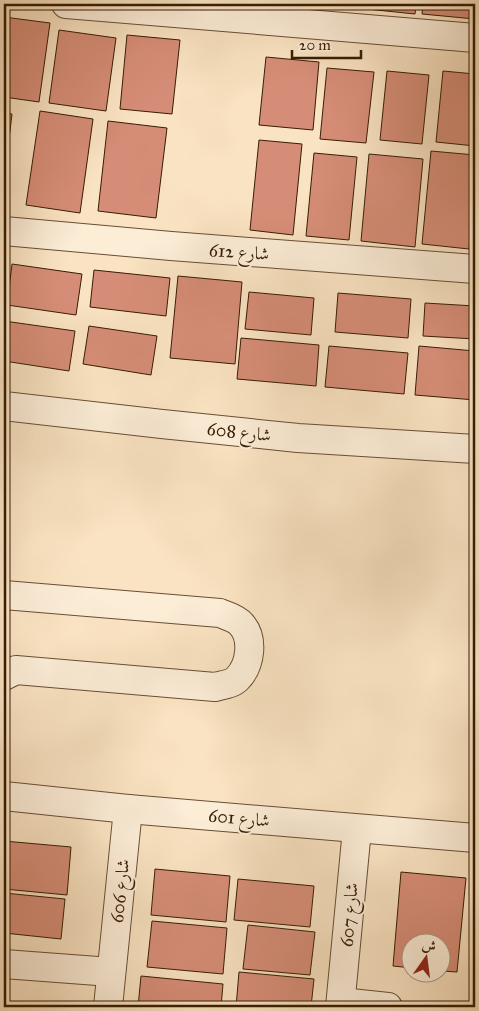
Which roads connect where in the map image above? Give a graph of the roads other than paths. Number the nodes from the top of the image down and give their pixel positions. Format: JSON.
{"nodes":[{"id":1,"x":66,"y":4,"type":"edge"},
{"id":2,"x":212,"y":10,"type":"edge"},
{"id":3,"x":475,"y":38,"type":"edge"},
{"id":4,"x":4,"y":231,"type":"edge"},
{"id":5,"x":475,"y":269,"type":"edge"},
{"id":6,"x":4,"y":406,"type":"edge"},
{"id":7,"x":475,"y":449,"type":"edge"},
{"id":8,"x":4,"y":595,"type":"edge"},
{"id":9,"x":10,"y":670,"type":"edge"},
{"id":10,"x":4,"y":796,"type":"edge"},
{"id":11,"x":128,"y":809,"type":"junction"},
{"id":12,"x":357,"y":828,"type":"junction"},
{"id":13,"x":475,"y":838,"type":"edge"},
{"id":14,"x":4,"y":964,"type":"edge"},
{"id":15,"x":111,"y":972,"type":"junction"},
{"id":16,"x":341,"y":1005,"type":"edge"},
{"id":17,"x":108,"y":1007,"type":"edge"},
{"id":18,"x":388,"y":1007,"type":"edge"}],
"edges":[{"from":1,"to":2,"type":"street"},
{"from":2,"to":3,"type":"street"},
{"from":4,"to":5,"type":"street","name":"شارع 612"},
{"from":6,"to":7,"type":"street","name":"شارع 608"},
{"from":8,"to":9,"type":"street"},
{"from":10,"to":11,"type":"street","name":"شارع 601"},
{"from":11,"to":12,"type":"street","name":"شارع 601"},
{"from":11,"to":15,"type":"street","name":"شارع 606"},
{"from":12,"to":13,"type":"street","name":"شارع 601"},
{"from":12,"to":16,"type":"street","name":"شارع 607"},
{"from":14,"to":15,"type":"street"},
{"from":15,"to":17,"type":"street","name":"شارع 606"},
{"from":16,"to":18,"type":"street","name":"شارع 607"}]}
